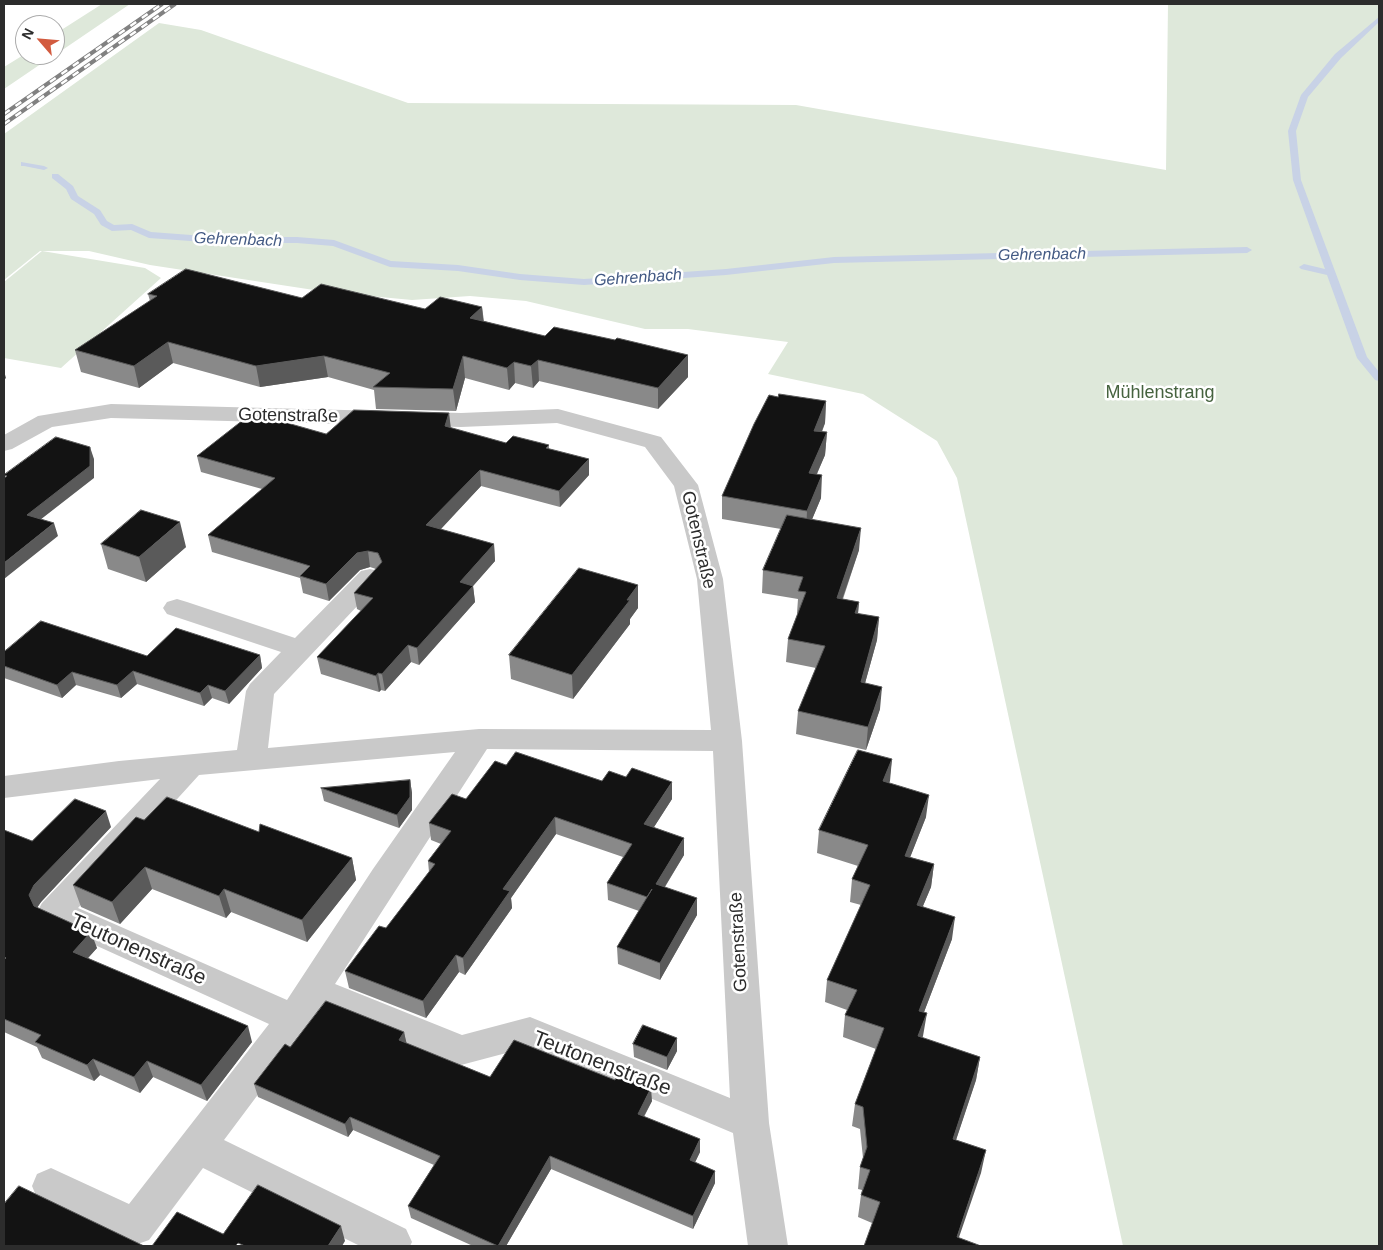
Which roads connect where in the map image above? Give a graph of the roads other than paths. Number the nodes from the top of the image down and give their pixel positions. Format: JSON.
{"nodes":[{"id":1,"x":4,"y":444,"type":"edge"},
{"id":2,"x":370,"y":577,"type":"edge"},
{"id":3,"x":177,"y":608,"type":"dead end"},
{"id":4,"x":300,"y":649,"type":"junction"},
{"id":5,"x":479,"y":739,"type":"junction"},
{"id":6,"x":727,"y":741,"type":"junction"},
{"id":7,"x":251,"y":760,"type":"junction"},
{"id":8,"x":189,"y":767,"type":"junction"},
{"id":9,"x":4,"y":787,"type":"edge"},
{"id":10,"x":313,"y":990,"type":"junction"},
{"id":11,"x":294,"y":1019,"type":"junction"},
{"id":12,"x":750,"y":1122,"type":"junction"},
{"id":13,"x":197,"y":1146,"type":"junction"},
{"id":14,"x":51,"y":1186,"type":"dead end"},
{"id":15,"x":392,"y":1242,"type":"dead end"},
{"id":16,"x":768,"y":1246,"type":"edge"}],
"edges":[{"from":1,"to":6,"type":"street","name":"Gotenstraße"},
{"from":2,"to":4,"type":"street"},
{"from":3,"to":4,"type":"street"},
{"from":4,"to":7,"type":"street"},
{"from":5,"to":6,"type":"street"},
{"from":5,"to":7,"type":"street"},
{"from":5,"to":10,"type":"street"},
{"from":6,"to":12,"type":"street","name":"Gotenstraße"},
{"from":7,"to":8,"type":"street"},
{"from":8,"to":9,"type":"street"},
{"from":8,"to":11,"type":"street","name":"Teutonenstraße"},
{"from":10,"to":11,"type":"street"},
{"from":10,"to":12,"type":"street","name":"Teutonenstraße"},
{"from":11,"to":13,"type":"street"},
{"from":12,"to":16,"type":"street","name":"Gotenstraße"},
{"from":13,"to":14,"type":"street"},
{"from":13,"to":15,"type":"street"}]}
